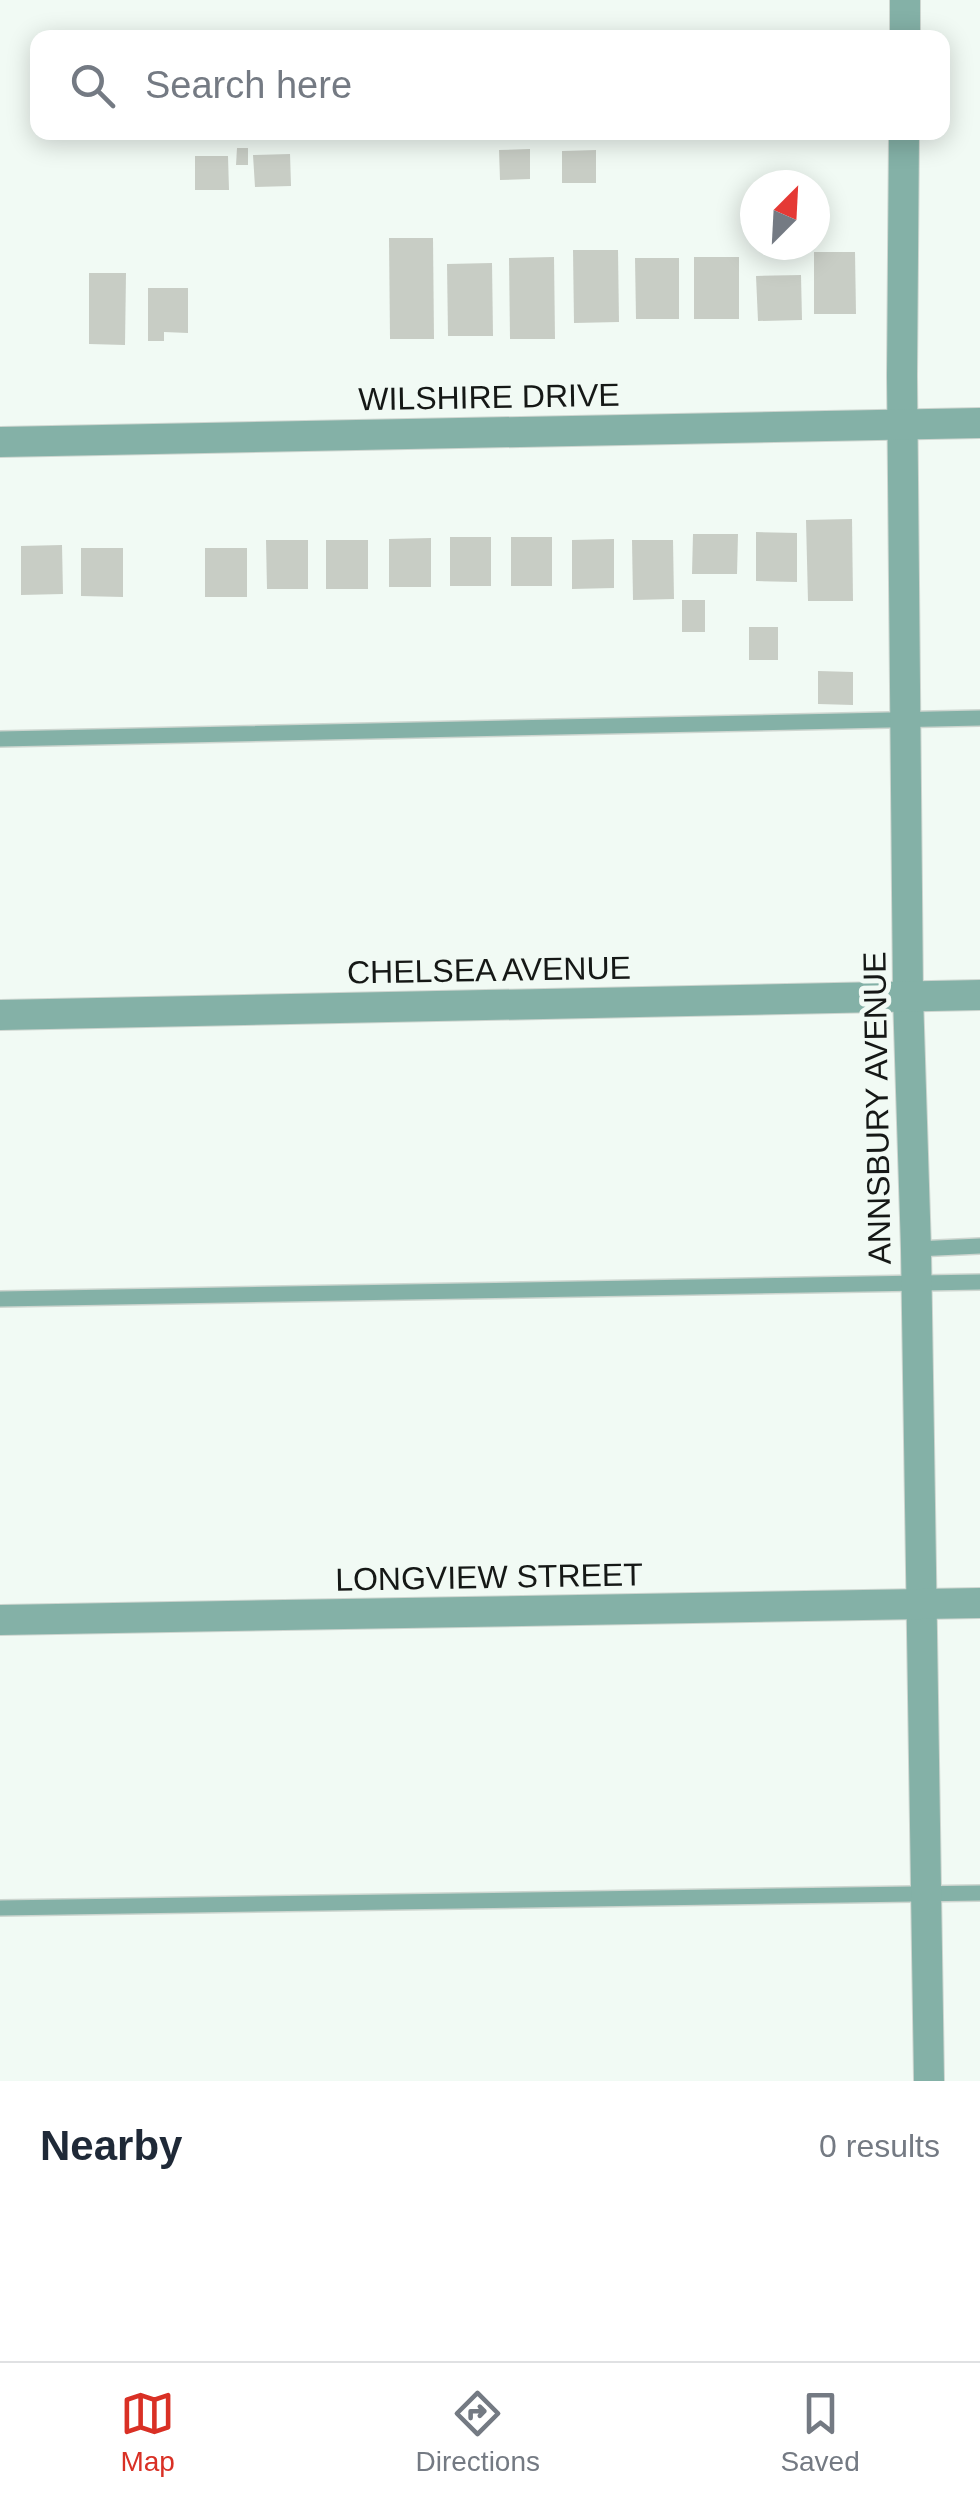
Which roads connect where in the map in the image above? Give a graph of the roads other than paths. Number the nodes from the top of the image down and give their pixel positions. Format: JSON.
{"nodes":[{"id":1,"x":905,"y":0,"type":"edge"},
{"id":2,"x":905,"y":30,"type":"edge"},
{"id":3,"x":904,"y":140,"type":"edge"},
{"id":4,"x":980,"y":423,"type":"edge"},
{"id":5,"x":903,"y":424,"type":"junction"},
{"id":6,"x":0,"y":442,"type":"edge"},
{"id":7,"x":980,"y":718,"type":"edge"},
{"id":8,"x":906,"y":721,"type":"junction"},
{"id":9,"x":0,"y":739,"type":"edge"},
{"id":10,"x":980,"y":995,"type":"edge"},
{"id":11,"x":908,"y":996,"type":"junction"},
{"id":12,"x":0,"y":1016,"type":"edge"},
{"id":13,"x":980,"y":1246,"type":"edge"},
{"id":14,"x":916,"y":1249,"type":"junction"},
{"id":15,"x":980,"y":1282,"type":"edge"},
{"id":16,"x":916,"y":1284,"type":"junction"},
{"id":17,"x":0,"y":1299,"type":"edge"},
{"id":18,"x":921,"y":1604,"type":"junction"},
{"id":19,"x":980,"y":1604,"type":"edge"},
{"id":20,"x":0,"y":1620,"type":"edge"},
{"id":21,"x":980,"y":1893,"type":"edge"},
{"id":22,"x":926,"y":1894,"type":"junction"},
{"id":23,"x":0,"y":1908,"type":"edge"},
{"id":24,"x":929,"y":2081,"type":"edge"}],
"edges":[{"from":1,"to":2,"type":"street"},
{"from":3,"to":5,"type":"street","name":"ANNSBURY AVENUE"},
{"from":4,"to":5,"type":"street","name":"WILSHIRE DRIVE"},
{"from":5,"to":6,"type":"street","name":"WILSHIRE DRIVE"},
{"from":5,"to":8,"type":"street","name":"ANNSBURY AVENUE"},
{"from":7,"to":8,"type":"lane"},
{"from":8,"to":9,"type":"lane"},
{"from":8,"to":11,"type":"street","name":"ANNSBURY AVENUE"},
{"from":10,"to":11,"type":"street","name":"CHELSEA AVENUE"},
{"from":11,"to":12,"type":"street","name":"CHELSEA AVENUE"},
{"from":11,"to":14,"type":"street","name":"ANNSBURY AVENUE"},
{"from":13,"to":14,"type":"lane"},
{"from":14,"to":16,"type":"street","name":"ANNSBURY AVENUE"},
{"from":15,"to":16,"type":"lane"},
{"from":16,"to":17,"type":"lane"},
{"from":16,"to":18,"type":"street","name":"ANNSBURY AVENUE"},
{"from":18,"to":19,"type":"street","name":"LONGVIEW STREET"},
{"from":18,"to":20,"type":"street","name":"LONGVIEW STREET"},
{"from":18,"to":22,"type":"street","name":"ANNSBURY AVENUE"},
{"from":21,"to":22,"type":"lane"},
{"from":22,"to":23,"type":"lane"},
{"from":22,"to":24,"type":"street","name":"ANNSBURY AVENUE"}]}
